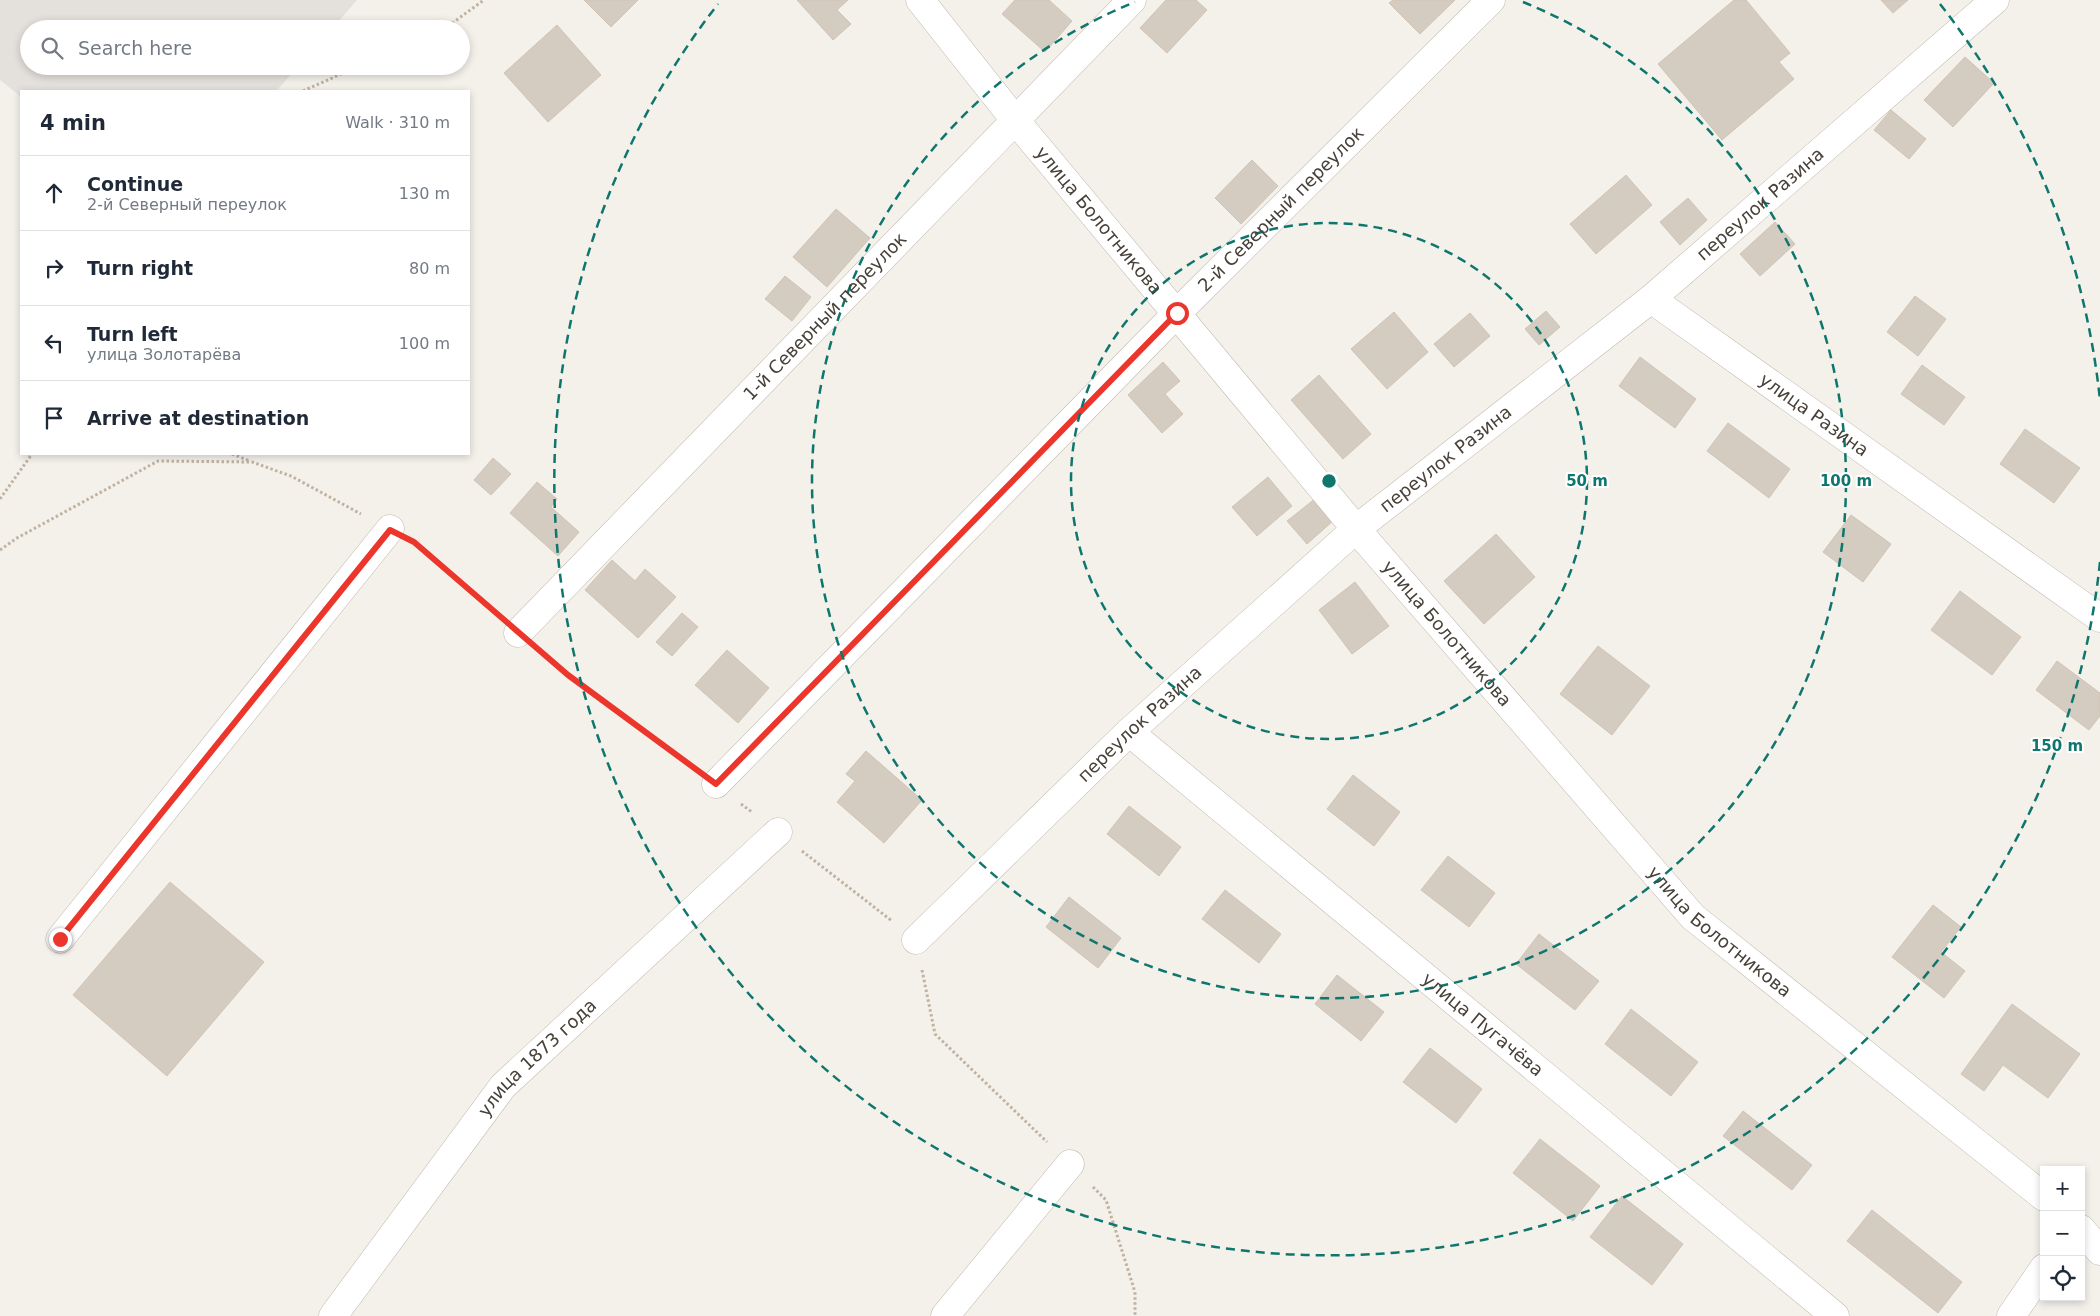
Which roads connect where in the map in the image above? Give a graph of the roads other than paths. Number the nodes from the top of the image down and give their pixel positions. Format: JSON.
{"nodes":[{"id":1,"x":920,"y":0,"type":"edge"},
{"id":2,"x":1132,"y":0,"type":"edge"},
{"id":3,"x":1492,"y":0,"type":"edge"},
{"id":4,"x":1995,"y":0,"type":"edge"},
{"id":5,"x":1015,"y":120,"type":"junction"},
{"id":6,"x":1650,"y":299,"type":"junction"},
{"id":7,"x":1177,"y":313,"type":"junction"},
{"id":8,"x":1356,"y":529,"type":"junction"},
{"id":9,"x":390,"y":530,"type":"road end"},
{"id":10,"x":2100,"y":618,"type":"edge"},
{"id":11,"x":518,"y":632,"type":"road end"},
{"id":12,"x":1129,"y":732,"type":"junction"},
{"id":13,"x":716,"y":784,"type":"road end"},
{"id":14,"x":778,"y":832,"type":"road end"},
{"id":15,"x":60,"y":939,"type":"dead end"},
{"id":16,"x":916,"y":940,"type":"road end"},
{"id":17,"x":1070,"y":1164,"type":"road end"},
{"id":18,"x":2040,"y":1194,"type":"edge"},
{"id":19,"x":2085,"y":1234,"type":"edge"},
{"id":20,"x":2100,"y":1251,"type":"edge"},
{"id":21,"x":2040,"y":1274,"type":"edge"},
{"id":22,"x":333,"y":1316,"type":"edge"},
{"id":23,"x":946,"y":1316,"type":"edge"},
{"id":24,"x":1836,"y":1316,"type":"edge"},
{"id":25,"x":2012,"y":1316,"type":"edge"}],
"edges":[{"from":1,"to":5,"type":"street","name":"улица Болотникова"},
{"from":2,"to":5,"type":"street","name":"1-й Северный переулок"},
{"from":3,"to":7,"type":"street","name":"2-й Северный переулок"},
{"from":4,"to":6,"type":"street","name":"переулок Разина"},
{"from":5,"to":7,"type":"street","name":"улица Болотникова"},
{"from":5,"to":11,"type":"street","name":"1-й Северный переулок"},
{"from":6,"to":8,"type":"street","name":"переулок Разина"},
{"from":6,"to":10,"type":"street","name":"улица Разина"},
{"from":7,"to":8,"type":"street","name":"улица Болотникова"},
{"from":7,"to":13,"type":"street","name":"2-й Северный переулок"},
{"from":8,"to":12,"type":"street","name":"переулок Разина"},
{"from":8,"to":18,"type":"street","name":"улица Болотникова"},
{"from":9,"to":15,"type":"street"},
{"from":12,"to":16,"type":"street","name":"переулок Разина"},
{"from":12,"to":24,"type":"street","name":"улица Пугачёва"},
{"from":14,"to":22,"type":"street","name":"улица 1873 года"},
{"from":17,"to":23,"type":"street"},
{"from":19,"to":20,"type":"street"},
{"from":21,"to":25,"type":"street"}]}
